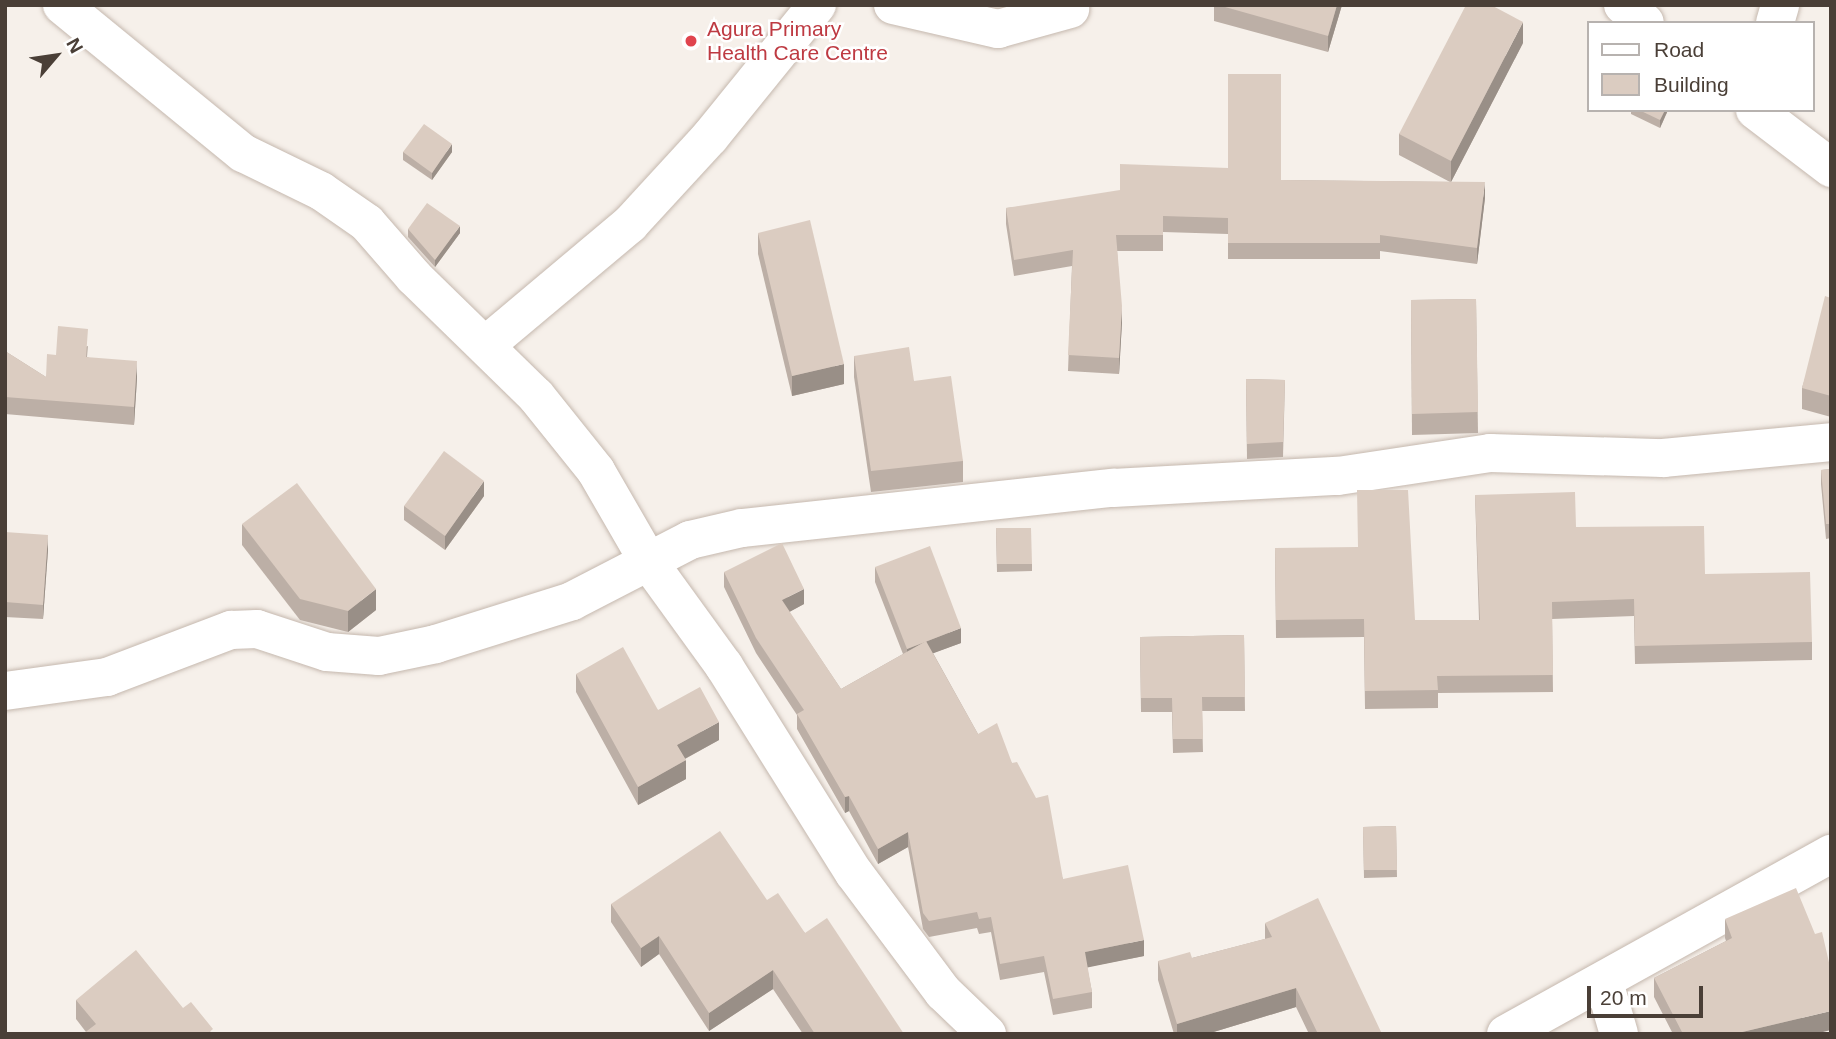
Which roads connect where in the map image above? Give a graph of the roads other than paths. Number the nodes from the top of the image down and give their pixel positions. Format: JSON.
{"nodes":[{"id":1,"x":62,"y":5,"type":"edge"},
{"id":2,"x":817,"y":5,"type":"edge"},
{"id":3,"x":893,"y":5,"type":"edge"},
{"id":4,"x":1623,"y":5,"type":"edge"},
{"id":5,"x":1070,"y":9,"type":"dead end"},
{"id":6,"x":1643,"y":21,"type":"edge"},
{"id":7,"x":1758,"y":112,"type":"edge"},
{"id":8,"x":1831,"y":168,"type":"edge"},
{"id":9,"x":487,"y":344,"type":"junction"},
{"id":10,"x":1831,"y":442,"type":"edge"},
{"id":11,"x":648,"y":561,"type":"junction"},
{"id":12,"x":5,"y":691,"type":"edge"},
{"id":13,"x":1831,"y":854,"type":"edge"},
{"id":14,"x":1604,"y":982,"type":"junction"},
{"id":15,"x":987,"y":1034,"type":"edge"},
{"id":16,"x":1506,"y":1034,"type":"edge"},
{"id":17,"x":1619,"y":1034,"type":"edge"}],
"edges":[{"from":1,"to":9,"type":"street"},
{"from":2,"to":9,"type":"street"},
{"from":3,"to":5,"type":"street"},
{"from":4,"to":6,"type":"street"},
{"from":7,"to":8,"type":"street"},
{"from":9,"to":11,"type":"street"},
{"from":10,"to":11,"type":"street"},
{"from":11,"to":12,"type":"street"},
{"from":11,"to":15,"type":"street"},
{"from":13,"to":14,"type":"street"},
{"from":14,"to":16,"type":"street"},
{"from":14,"to":17,"type":"street"}]}
